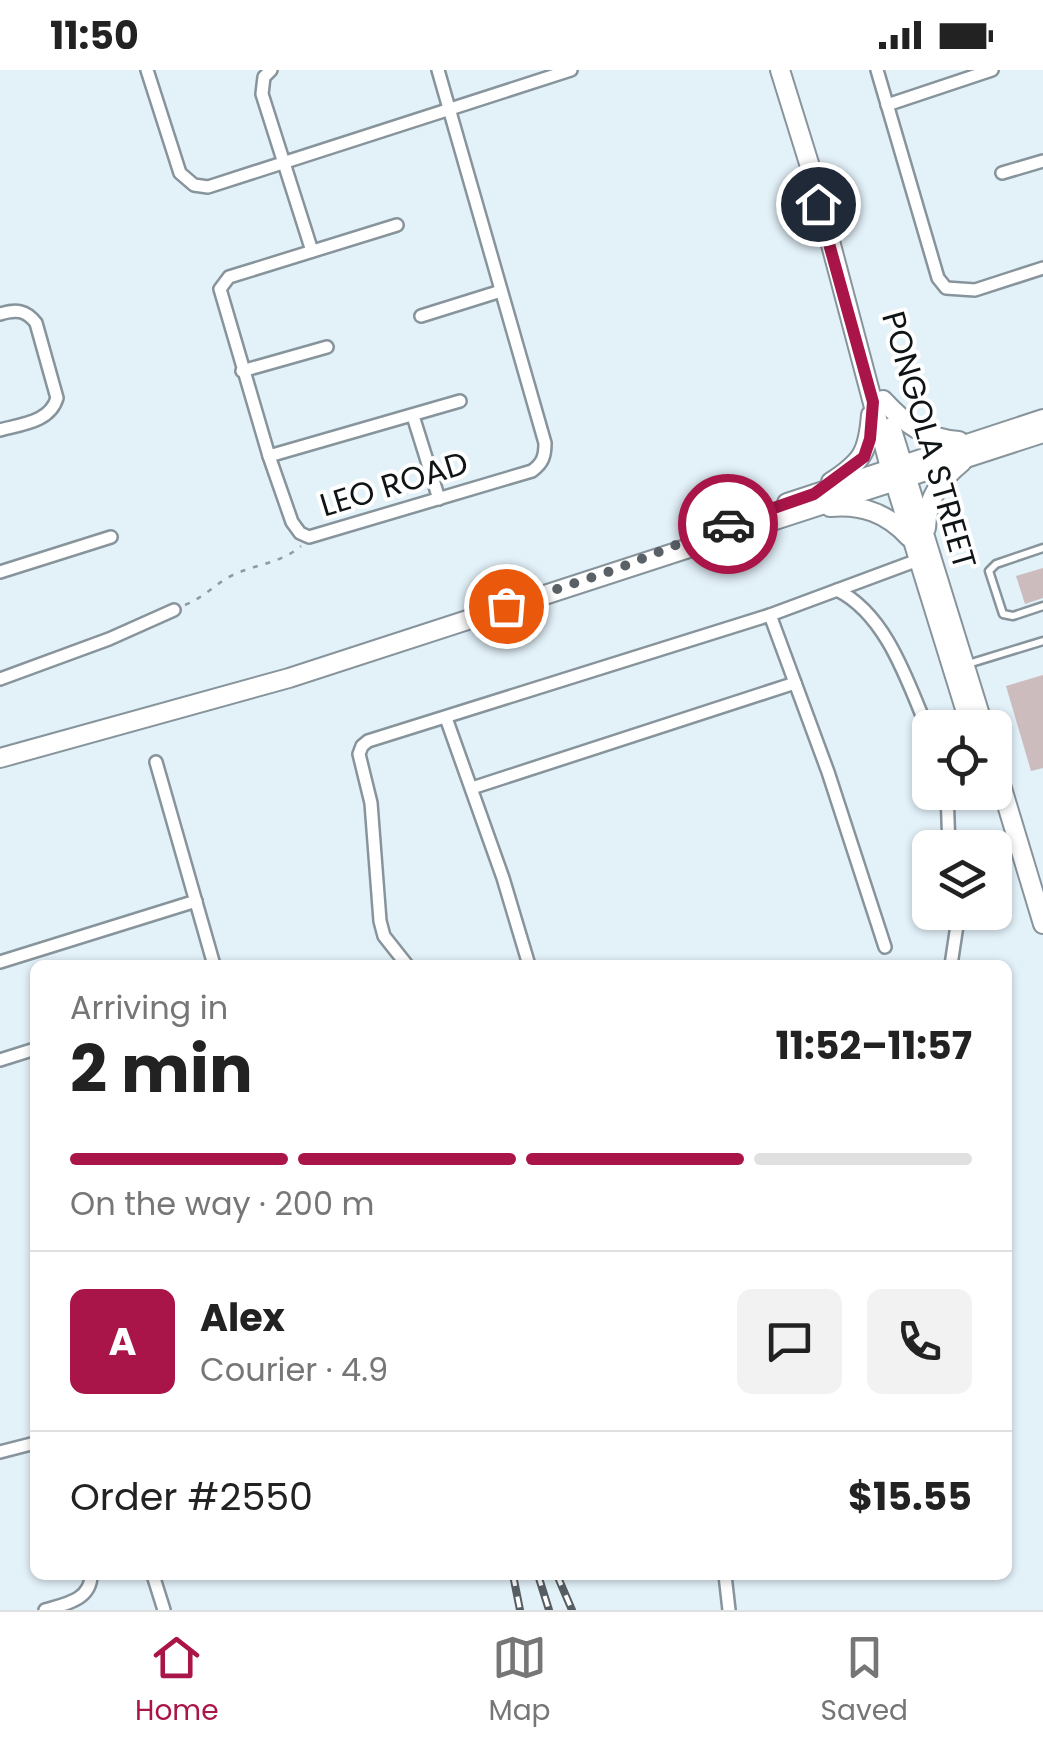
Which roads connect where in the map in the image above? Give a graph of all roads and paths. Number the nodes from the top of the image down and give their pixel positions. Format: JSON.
{"nodes":[{"id":1,"x":147,"y":70,"type":"edge"},
{"id":2,"x":271,"y":70,"type":"edge"},
{"id":3,"x":438,"y":70,"type":"edge"},
{"id":4,"x":570,"y":70,"type":"edge"},
{"id":5,"x":780,"y":70,"type":"edge"},
{"id":6,"x":876,"y":70,"type":"edge"},
{"id":7,"x":992,"y":70,"type":"edge"},
{"id":8,"x":886,"y":105,"type":"junction"},
{"id":9,"x":449,"y":109,"type":"junction"},
{"id":10,"x":281,"y":161,"type":"junction"},
{"id":11,"x":1043,"y":161,"type":"edge"},
{"id":12,"x":1002,"y":173,"type":"dead end"},
{"id":13,"x":397,"y":225,"type":"dead end"},
{"id":14,"x":312,"y":251,"type":"junction"},
{"id":15,"x":1043,"y":268,"type":"edge"},
{"id":16,"x":502,"y":291,"type":"junction"},
{"id":17,"x":0,"y":314,"type":"edge"},
{"id":18,"x":421,"y":316,"type":"dead end"},
{"id":19,"x":327,"y":347,"type":"dead end"},
{"id":20,"x":242,"y":371,"type":"junction"},
{"id":21,"x":460,"y":401,"type":"dead end"},
{"id":22,"x":878,"y":401,"type":"junction"},
{"id":23,"x":413,"y":416,"type":"junction"},
{"id":24,"x":1043,"y":419,"type":"edge"},
{"id":25,"x":0,"y":430,"type":"edge"},
{"id":26,"x":1043,"y":433,"type":"edge"},
{"id":27,"x":970,"y":449,"type":"junction"},
{"id":28,"x":269,"y":456,"type":"junction"},
{"id":29,"x":898,"y":472,"type":"junction"},
{"id":30,"x":439,"y":499,"type":"junction"},
{"id":31,"x":812,"y":501,"type":"junction"},
{"id":32,"x":112,"y":537,"type":"dead end"},
{"id":33,"x":308,"y":537,"type":"junction"},
{"id":34,"x":919,"y":540,"type":"junction"},
{"id":35,"x":1043,"y":548,"type":"edge"},
{"id":36,"x":918,"y":560,"type":"junction"},
{"id":37,"x":0,"y":572,"type":"edge"},
{"id":38,"x":837,"y":590,"type":"junction"},
{"id":39,"x":1043,"y":606,"type":"edge"},
{"id":40,"x":174,"y":610,"type":"joint"},
{"id":41,"x":770,"y":616,"type":"junction"},
{"id":42,"x":1043,"y":640,"type":"edge"},
{"id":43,"x":958,"y":666,"type":"junction"},
{"id":44,"x":0,"y":679,"type":"edge"},
{"id":45,"x":795,"y":683,"type":"junction"},
{"id":46,"x":919,"y":710,"type":"edge"},
{"id":47,"x":967,"y":710,"type":"edge"},
{"id":48,"x":976,"y":710,"type":"edge"},
{"id":49,"x":446,"y":718,"type":"junction"},
{"id":50,"x":0,"y":758,"type":"edge"},
{"id":51,"x":156,"y":762,"type":"dead end"},
{"id":52,"x":472,"y":788,"type":"junction"},
{"id":53,"x":997,"y":810,"type":"edge"},
{"id":54,"x":1009,"y":810,"type":"edge"},
{"id":55,"x":196,"y":901,"type":"junction"},
{"id":56,"x":1043,"y":924,"type":"edge"},
{"id":57,"x":957,"y":930,"type":"edge"},
{"id":58,"x":1043,"y":937,"type":"edge"},
{"id":59,"x":885,"y":947,"type":"dead end"},
{"id":60,"x":213,"y":960,"type":"edge"},
{"id":61,"x":403,"y":960,"type":"edge"},
{"id":62,"x":527,"y":960,"type":"edge"},
{"id":63,"x":953,"y":960,"type":"edge"},
{"id":64,"x":0,"y":962,"type":"edge"},
{"id":65,"x":30,"y":1051,"type":"edge"},
{"id":66,"x":0,"y":1060,"type":"edge"},
{"id":67,"x":30,"y":1444,"type":"edge"},
{"id":68,"x":0,"y":1452,"type":"edge"},
{"id":69,"x":90,"y":1580,"type":"edge"},
{"id":70,"x":155,"y":1580,"type":"edge"},
{"id":71,"x":726,"y":1580,"type":"edge"},
{"id":72,"x":45,"y":1610,"type":"edge"},
{"id":73,"x":164,"y":1610,"type":"edge"},
{"id":74,"x":729,"y":1610,"type":"edge"}],
"edges":[{"from":1,"to":10,"type":"street"},
{"from":2,"to":10,"type":"street"},
{"from":3,"to":9,"type":"street","name":"LEO ROAD"},
{"from":4,"to":9,"type":"street"},
{"from":5,"to":22,"type":"street","name":"PONGOLA STREET"},
{"from":6,"to":8,"type":"street"},
{"from":7,"to":8,"type":"street"},
{"from":8,"to":15,"type":"street"},
{"from":9,"to":10,"type":"street"},
{"from":9,"to":16,"type":"street","name":"LEO ROAD"},
{"from":10,"to":14,"type":"street"},
{"from":11,"to":12,"type":"street"},
{"from":13,"to":14,"type":"street","name":"LEO ROAD"},
{"from":14,"to":20,"type":"street","name":"LEO ROAD"},
{"from":16,"to":18,"type":"street"},
{"from":16,"to":30,"type":"street","name":"LEO ROAD"},
{"from":17,"to":25,"type":"street"},
{"from":19,"to":20,"type":"street"},
{"from":20,"to":28,"type":"street","name":"LEO ROAD"},
{"from":21,"to":23,"type":"street"},
{"from":22,"to":27,"type":"street"},
{"from":22,"to":29,"type":"street","name":"PONGOLA STREET"},
{"from":22,"to":31,"type":"street"},
{"from":23,"to":28,"type":"street"},
{"from":23,"to":30,"type":"street"},
{"from":24,"to":27,"type":"street"},
{"from":26,"to":27,"type":"street"},
{"from":27,"to":29,"type":"street"},
{"from":27,"to":34,"type":"street"},
{"from":28,"to":33,"type":"street","name":"LEO ROAD"},
{"from":29,"to":31,"type":"street"},
{"from":29,"to":34,"type":"street","name":"PONGOLA STREET"},
{"from":30,"to":33,"type":"street","name":"LEO ROAD"},
{"from":31,"to":34,"type":"street"},
{"from":31,"to":50,"type":"street"},
{"from":32,"to":37,"type":"street"},
{"from":33,"to":40,"type":"path"},
{"from":34,"to":36,"type":"street","name":"PONGOLA STREET"},
{"from":34,"to":43,"type":"street","name":"PONGOLA STREET"},
{"from":35,"to":39,"type":"lane"},
{"from":36,"to":38,"type":"street"},
{"from":36,"to":43,"type":"street","name":"PONGOLA STREET"},
{"from":38,"to":41,"type":"street"},
{"from":38,"to":46,"type":"street"},
{"from":40,"to":44,"type":"street"},
{"from":41,"to":45,"type":"street"},
{"from":41,"to":49,"type":"street"},
{"from":42,"to":43,"type":"lane"},
{"from":43,"to":47,"type":"street","name":"PONGOLA STREET"},
{"from":43,"to":48,"type":"street","name":"PONGOLA STREET"},
{"from":45,"to":52,"type":"street"},
{"from":45,"to":59,"type":"street"},
{"from":49,"to":52,"type":"street"},
{"from":49,"to":61,"type":"street"},
{"from":51,"to":55,"type":"street"},
{"from":52,"to":62,"type":"street"},
{"from":53,"to":58,"type":"street"},
{"from":54,"to":56,"type":"street"},
{"from":55,"to":60,"type":"street"},
{"from":55,"to":64,"type":"street"},
{"from":57,"to":63,"type":"street"},
{"from":65,"to":66,"type":"street"},
{"from":67,"to":68,"type":"street"},
{"from":69,"to":72,"type":"street"},
{"from":70,"to":73,"type":"street"},
{"from":71,"to":74,"type":"street"}]}
